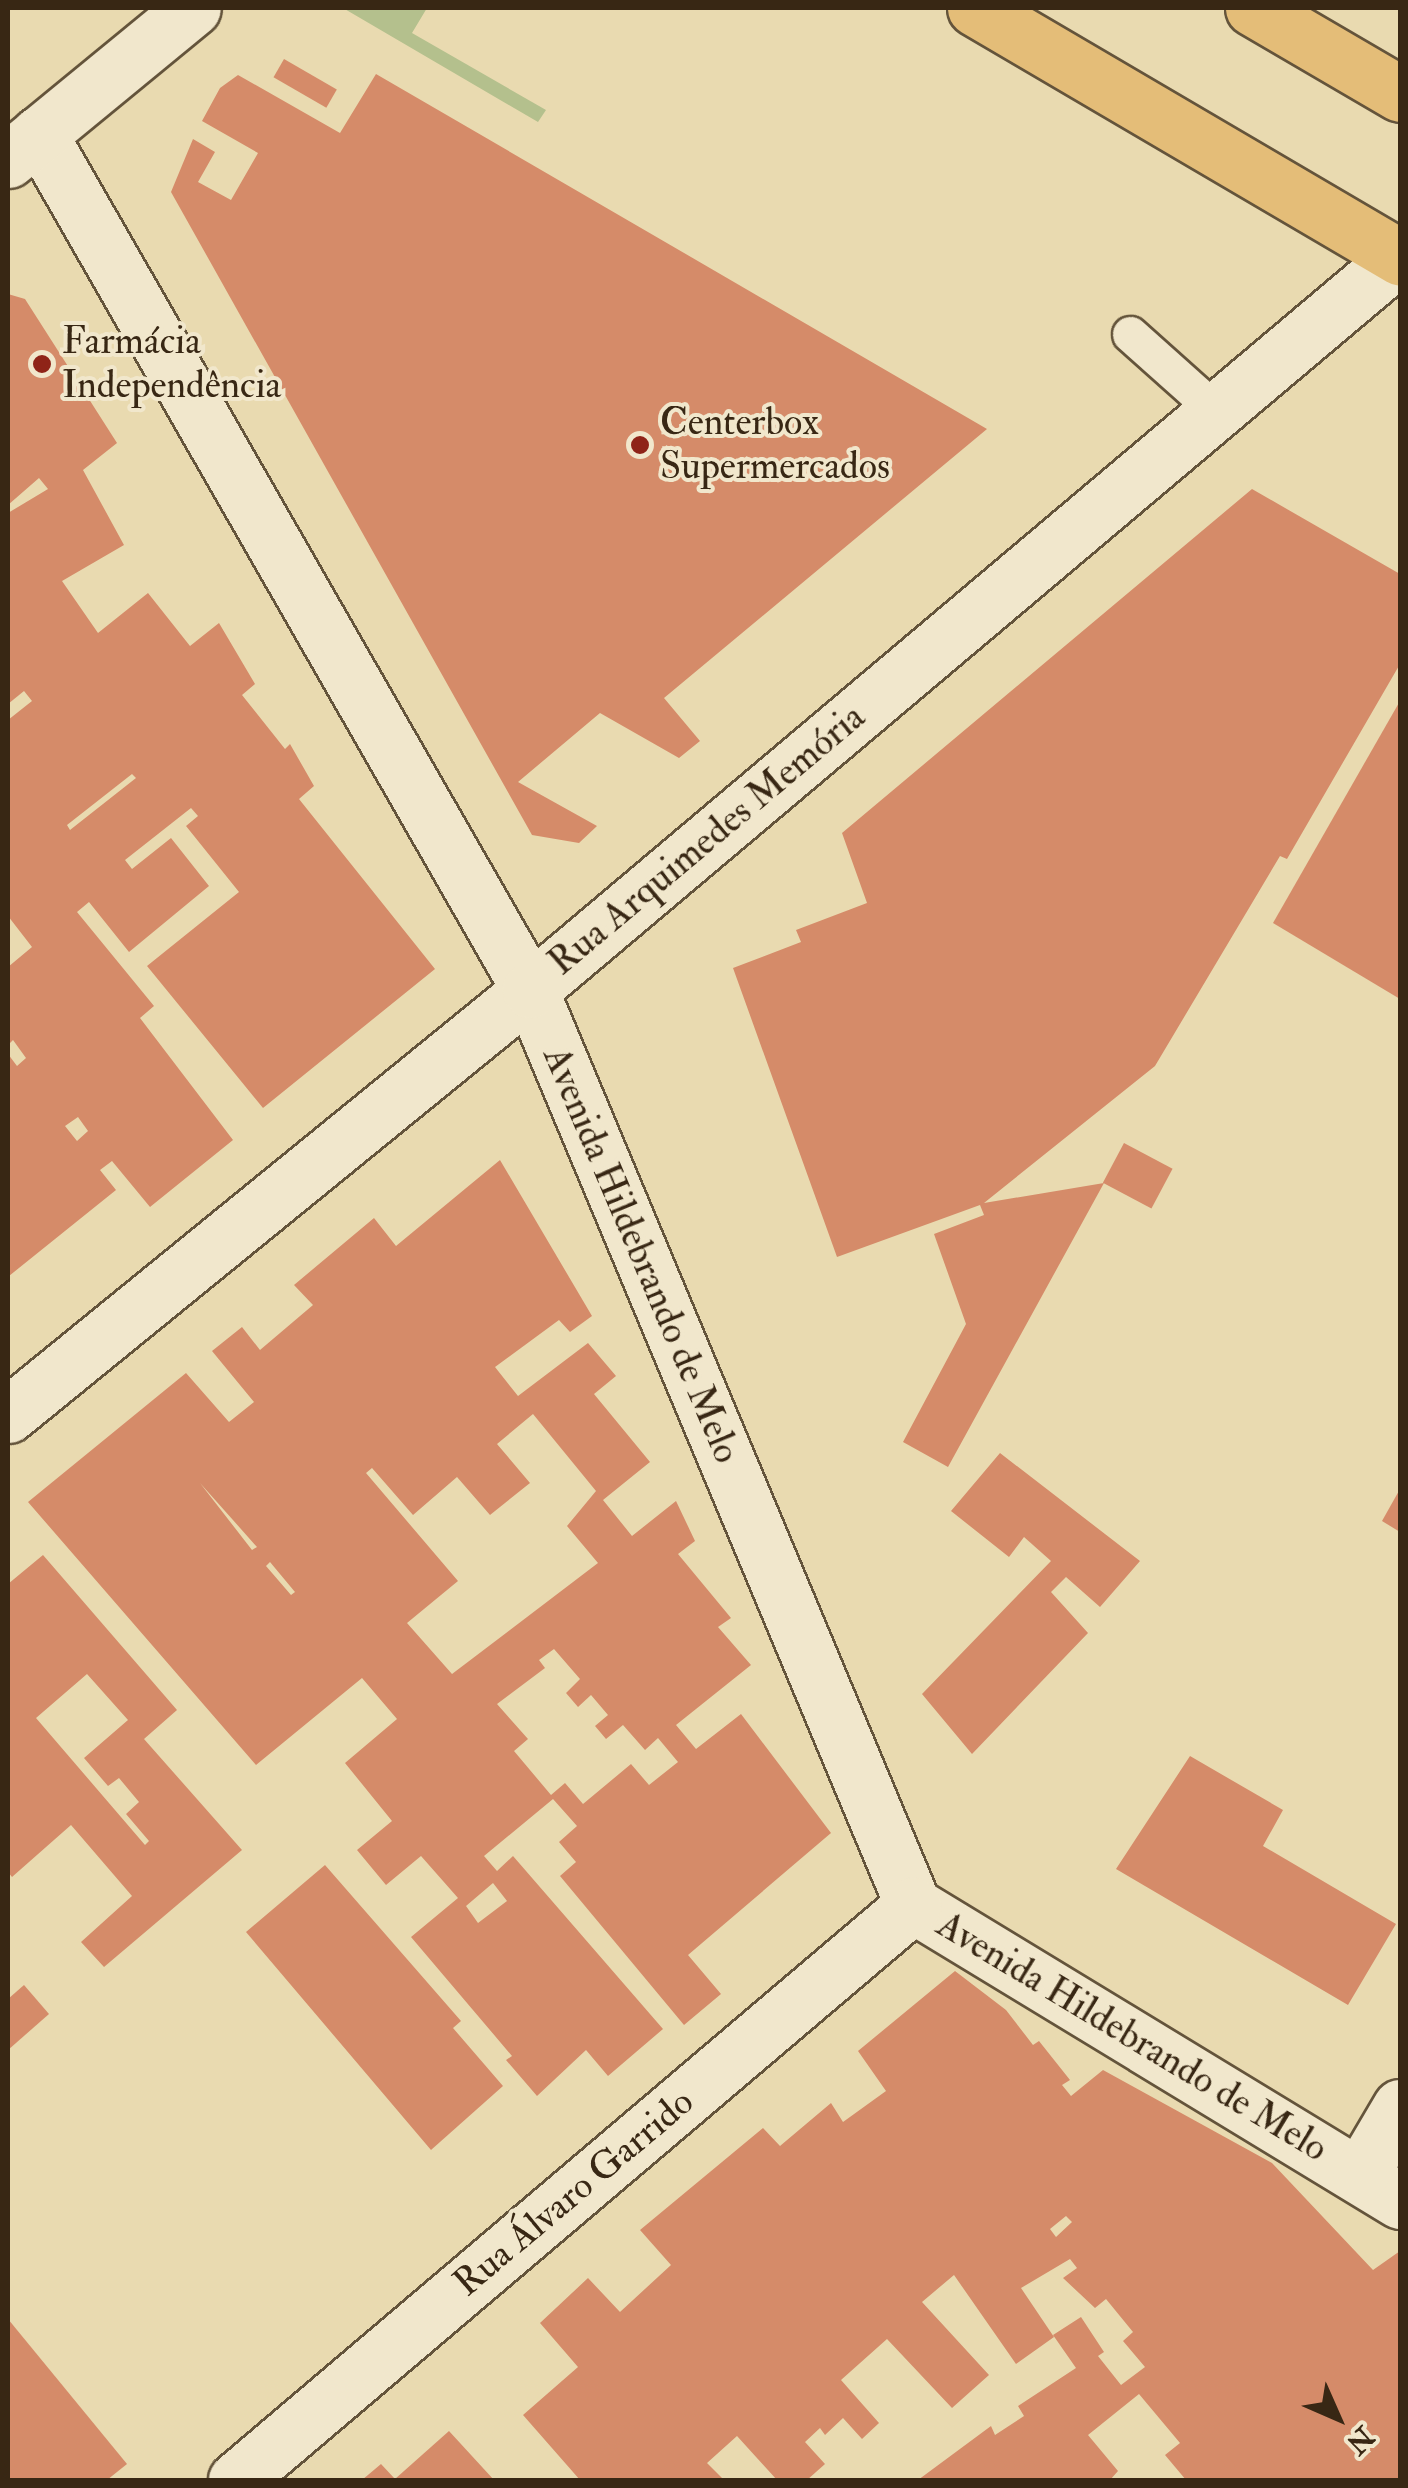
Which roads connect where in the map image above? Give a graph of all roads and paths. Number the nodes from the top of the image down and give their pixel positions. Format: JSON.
{"nodes":[{"id":1,"x":193,"y":8,"type":"edge"},
{"id":2,"x":975,"y":8,"type":"edge"},
{"id":3,"x":1253,"y":8,"type":"edge"},
{"id":4,"x":1400,"y":94,"type":"edge"},
{"id":5,"x":23,"y":146,"type":"edge"},
{"id":6,"x":1400,"y":257,"type":"edge"},
{"id":7,"x":1130,"y":334,"type":"dead end"},
{"id":8,"x":1216,"y":411,"type":"junction"},
{"id":9,"x":530,"y":990,"type":"junction"},
{"id":10,"x":8,"y":1414,"type":"edge"},
{"id":11,"x":913,"y":1905,"type":"junction"},
{"id":12,"x":1400,"y":2107,"type":"edge"},
{"id":13,"x":1380,"y":2188,"type":"edge"},
{"id":14,"x":236,"y":2480,"type":"edge"}],
"edges":[{"from":1,"to":5,"type":"street"},
{"from":2,"to":6,"type":"main road"},
{"from":3,"to":4,"type":"main road"},
{"from":5,"to":9,"type":"street","name":"Avenida Hildebrando de Melo"},
{"from":6,"to":8,"type":"street","name":"Rua Arquimedes Memória"},
{"from":7,"to":8,"type":"lane"},
{"from":8,"to":9,"type":"street","name":"Rua Arquimedes Memória"},
{"from":9,"to":10,"type":"street","name":"Rua Arquimedes Memória"},
{"from":9,"to":11,"type":"street","name":"Avenida Hildebrando de Melo"},
{"from":11,"to":13,"type":"street","name":"Avenida Hildebrando de Melo"},
{"from":11,"to":14,"type":"street","name":"Rua Álvaro Garrido"},
{"from":12,"to":13,"type":"street"}]}
